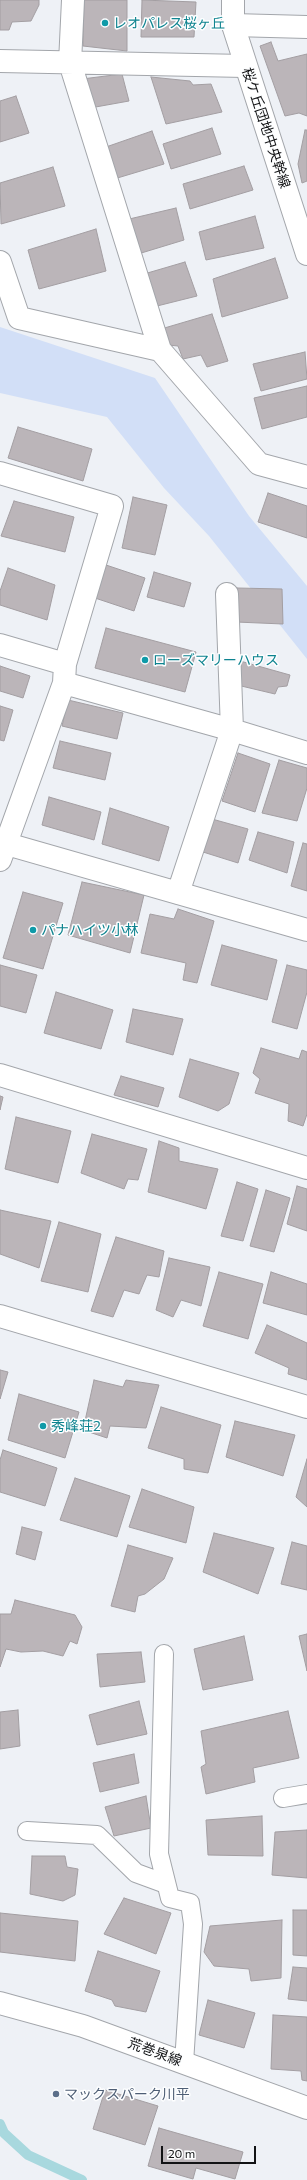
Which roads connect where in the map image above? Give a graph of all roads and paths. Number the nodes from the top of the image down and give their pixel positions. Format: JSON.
{"nodes":[{"id":1,"x":73,"y":0,"type":"edge"},
{"id":2,"x":233,"y":0,"type":"edge"},
{"id":3,"x":233,"y":25,"type":"junction"},
{"id":4,"x":307,"y":27,"type":"edge"},
{"id":5,"x":0,"y":61,"type":"edge"},
{"id":6,"x":70,"y":63,"type":"junction"},
{"id":7,"x":246,"y":66,"type":"junction"},
{"id":8,"x":307,"y":254,"type":"edge"},
{"id":9,"x":0,"y":262,"type":"edge"},
{"id":10,"x":160,"y":350,"type":"junction"},
{"id":11,"x":0,"y":473,"type":"edge"},
{"id":12,"x":307,"y":477,"type":"edge"},
{"id":13,"x":227,"y":594,"type":"dead end"},
{"id":14,"x":0,"y":644,"type":"edge"},
{"id":15,"x":65,"y":674,"type":"junction"},
{"id":16,"x":232,"y":730,"type":"junction"},
{"id":17,"x":307,"y":753,"type":"edge"},
{"id":18,"x":2,"y":848,"type":"edge"},
{"id":19,"x":178,"y":893,"type":"junction"},
{"id":20,"x":307,"y":930,"type":"edge"},
{"id":21,"x":0,"y":1075,"type":"edge"},
{"id":22,"x":307,"y":1168,"type":"edge"},
{"id":23,"x":0,"y":1316,"type":"edge"},
{"id":24,"x":307,"y":1407,"type":"edge"},
{"id":25,"x":164,"y":1654,"type":"dead end"},
{"id":26,"x":307,"y":1794,"type":"edge"},
{"id":27,"x":283,"y":1798,"type":"dead end"},
{"id":28,"x":27,"y":1831,"type":"dead end"},
{"id":29,"x":166,"y":1884,"type":"junction"},
{"id":30,"x":0,"y":2003,"type":"edge"},
{"id":31,"x":184,"y":2063,"type":"junction"},
{"id":32,"x":307,"y":2108,"type":"edge"}],
"edges":[{"from":1,"to":6,"type":"street"},
{"from":2,"to":3,"type":"street","name":"桜ケ丘団地中央幹線"},
{"from":3,"to":4,"type":"street"},
{"from":3,"to":7,"type":"street","name":"桜ケ丘団地中央幹線"},
{"from":5,"to":6,"type":"street"},
{"from":6,"to":7,"type":"street"},
{"from":6,"to":10,"type":"street"},
{"from":7,"to":8,"type":"street","name":"桜ケ丘団地中央幹線"},
{"from":9,"to":10,"type":"street"},
{"from":10,"to":12,"type":"street"},
{"from":11,"to":15,"type":"street"},
{"from":13,"to":16,"type":"street"},
{"from":14,"to":15,"type":"street"},
{"from":15,"to":16,"type":"street"},
{"from":15,"to":18,"type":"street"},
{"from":16,"to":17,"type":"street"},
{"from":16,"to":19,"type":"street"},
{"from":18,"to":19,"type":"street"},
{"from":19,"to":20,"type":"street"},
{"from":21,"to":22,"type":"street"},
{"from":23,"to":24,"type":"street"},
{"from":25,"to":29,"type":"lane"},
{"from":26,"to":27,"type":"lane"},
{"from":28,"to":29,"type":"lane"},
{"from":29,"to":31,"type":"lane"},
{"from":30,"to":31,"type":"street","name":"荒巻泉線"},
{"from":31,"to":32,"type":"street","name":"荒巻泉線"}]}
